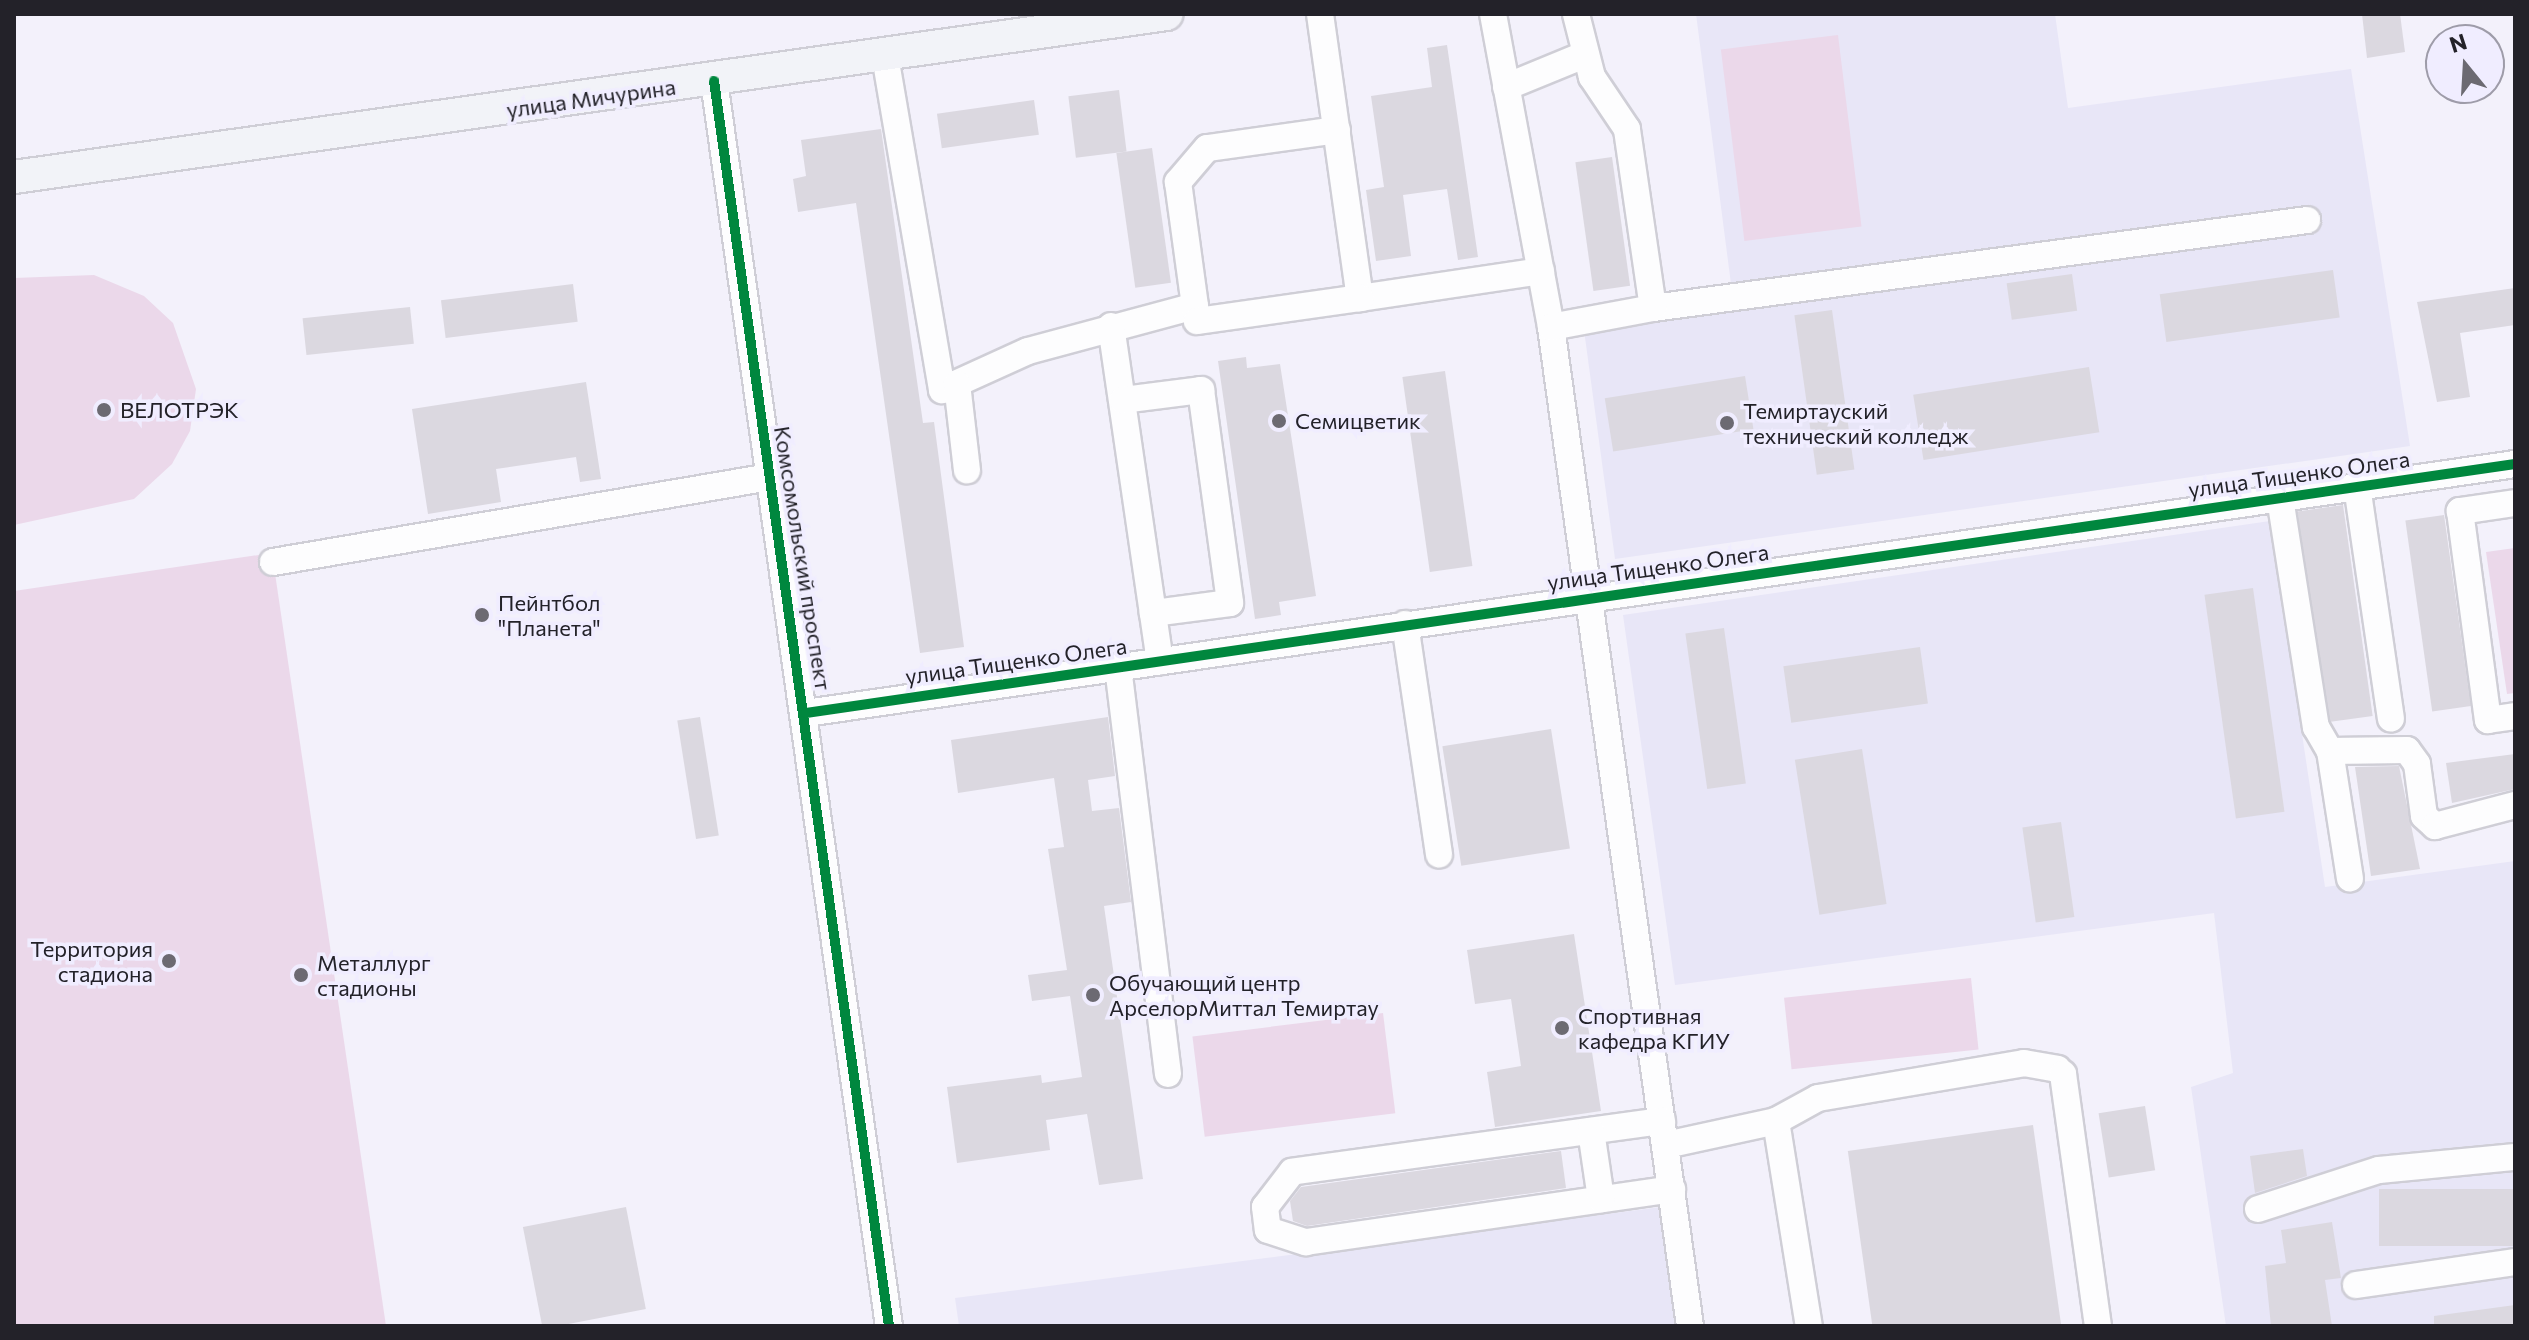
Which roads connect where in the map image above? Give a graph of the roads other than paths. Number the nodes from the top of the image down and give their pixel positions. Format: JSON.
{"nodes":[{"id":1,"x":1167,"y":14,"type":"edge"},
{"id":2,"x":1320,"y":14,"type":"edge"},
{"id":3,"x":1493,"y":14,"type":"edge"},
{"id":4,"x":1576,"y":14,"type":"edge"},
{"id":5,"x":1584,"y":55,"type":"junction"},
{"id":6,"x":885,"y":56,"type":"junction"},
{"id":7,"x":714,"y":81,"type":"junction"},
{"id":8,"x":1506,"y":87,"type":"junction"},
{"id":9,"x":1337,"y":130,"type":"junction"},
{"id":10,"x":14,"y":177,"type":"edge"},
{"id":11,"x":2307,"y":220,"type":"dead end"},
{"id":12,"x":1541,"y":271,"type":"junction"},
{"id":13,"x":1360,"y":298,"type":"junction"},
{"id":14,"x":1195,"y":306,"type":"junction"},
{"id":15,"x":1653,"y":308,"type":"junction"},
{"id":16,"x":1111,"y":326,"type":"junction"},
{"id":17,"x":1551,"y":327,"type":"junction"},
{"id":18,"x":957,"y":384,"type":"junction"},
{"id":19,"x":1123,"y":400,"type":"junction"},
{"id":20,"x":2515,"y":464,"type":"edge"},
{"id":21,"x":967,"y":470,"type":"dead end"},
{"id":22,"x":2454,"y":472,"type":"junction"},
{"id":23,"x":770,"y":477,"type":"junction"},
{"id":24,"x":2357,"y":486,"type":"junction"},
{"id":25,"x":2280,"y":498,"type":"junction"},
{"id":26,"x":2515,"y":503,"type":"edge"},
{"id":27,"x":2460,"y":511,"type":"junction"},
{"id":28,"x":273,"y":562,"type":"dead end"},
{"id":29,"x":1590,"y":597,"type":"junction"},
{"id":30,"x":1153,"y":613,"type":"junction"},
{"id":31,"x":1405,"y":624,"type":"junction"},
{"id":32,"x":1160,"y":661,"type":"junction"},
{"id":33,"x":1118,"y":667,"type":"junction"},
{"id":34,"x":806,"y":713,"type":"junction"},
{"id":35,"x":2515,"y":716,"type":"edge"},
{"id":36,"x":2391,"y":719,"type":"dead end"},
{"id":37,"x":2330,"y":751,"type":"junction"},
{"id":38,"x":2515,"y":805,"type":"edge"},
{"id":39,"x":1439,"y":855,"type":"dead end"},
{"id":40,"x":2350,"y":878,"type":"dead end"},
{"id":41,"x":1168,"y":1074,"type":"dead end"},
{"id":42,"x":1776,"y":1121,"type":"junction"},
{"id":43,"x":1591,"y":1131,"type":"junction"},
{"id":44,"x":1664,"y":1133,"type":"junction"},
{"id":45,"x":2515,"y":1157,"type":"edge"},
{"id":46,"x":1672,"y":1189,"type":"junction"},
{"id":47,"x":1601,"y":1199,"type":"junction"},
{"id":48,"x":2258,"y":1209,"type":"dead end"},
{"id":49,"x":2515,"y":1262,"type":"edge"},
{"id":50,"x":2356,"y":1285,"type":"dead end"},
{"id":51,"x":889,"y":1326,"type":"edge"},
{"id":52,"x":1690,"y":1326,"type":"edge"},
{"id":53,"x":1809,"y":1326,"type":"edge"},
{"id":54,"x":2098,"y":1326,"type":"edge"}],
"edges":[{"from":1,"to":6,"type":"main road","name":"улица Мичурина"},
{"from":2,"to":9,"type":"street"},
{"from":3,"to":8,"type":"street"},
{"from":4,"to":5,"type":"street"},
{"from":5,"to":8,"type":"street"},
{"from":5,"to":15,"type":"street"},
{"from":6,"to":7,"type":"main road","name":"улица Мичурина"},
{"from":6,"to":18,"type":"street"},
{"from":7,"to":10,"type":"main road","name":"улица Мичурина"},
{"from":7,"to":23,"type":"street","name":"Комсомольский проспект"},
{"from":8,"to":12,"type":"street"},
{"from":9,"to":13,"type":"street"},
{"from":9,"to":14,"type":"street"},
{"from":11,"to":15,"type":"street"},
{"from":12,"to":13,"type":"street"},
{"from":12,"to":17,"type":"street"},
{"from":13,"to":14,"type":"street"},
{"from":14,"to":16,"type":"street"},
{"from":15,"to":17,"type":"street"},
{"from":16,"to":18,"type":"street"},
{"from":16,"to":19,"type":"street"},
{"from":17,"to":29,"type":"street"},
{"from":18,"to":21,"type":"street"},
{"from":19,"to":30,"type":"street"},
{"from":19,"to":30,"type":"street"},
{"from":20,"to":22,"type":"street","name":"улица Тищенко Олега"},
{"from":22,"to":24,"type":"street","name":"улица Тищенко Олега"},
{"from":22,"to":27,"type":"street"},
{"from":23,"to":28,"type":"street"},
{"from":23,"to":34,"type":"street","name":"Комсомольский проспект"},
{"from":24,"to":25,"type":"street","name":"улица Тищенко Олега"},
{"from":24,"to":36,"type":"street"},
{"from":25,"to":29,"type":"street","name":"улица Тищенко Олега"},
{"from":25,"to":37,"type":"street"},
{"from":26,"to":27,"type":"street"},
{"from":27,"to":35,"type":"street"},
{"from":29,"to":31,"type":"street","name":"улица Тищенко Олега"},
{"from":29,"to":44,"type":"street"},
{"from":30,"to":32,"type":"street"},
{"from":31,"to":32,"type":"street","name":"улица Тищенко Олега"},
{"from":31,"to":39,"type":"street"},
{"from":32,"to":33,"type":"street","name":"улица Тищенко Олега"},
{"from":33,"to":34,"type":"street","name":"улица Тищенко Олега"},
{"from":33,"to":41,"type":"street"},
{"from":34,"to":51,"type":"street","name":"Комсомольский проспект"},
{"from":37,"to":38,"type":"street"},
{"from":37,"to":40,"type":"street"},
{"from":42,"to":44,"type":"street"},
{"from":42,"to":53,"type":"street"},
{"from":42,"to":54,"type":"street"},
{"from":43,"to":44,"type":"street"},
{"from":43,"to":47,"type":"street"},
{"from":43,"to":47,"type":"street"},
{"from":44,"to":46,"type":"street"},
{"from":45,"to":48,"type":"street"},
{"from":46,"to":47,"type":"street"},
{"from":46,"to":52,"type":"street"},
{"from":49,"to":50,"type":"street"}]}
